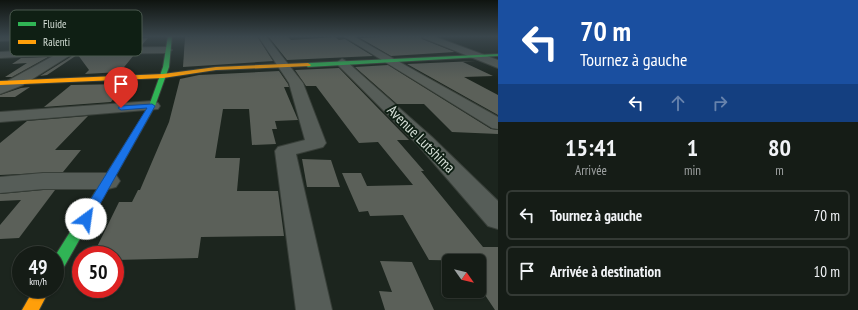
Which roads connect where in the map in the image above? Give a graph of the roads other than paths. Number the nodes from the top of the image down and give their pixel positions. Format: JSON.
{"nodes":[{"id":1,"x":167,"y":50,"type":"edge"},
{"id":2,"x":272,"y":50,"type":"edge"},
{"id":3,"x":372,"y":50,"type":"edge"},
{"id":4,"x":464,"y":50,"type":"edge"},
{"id":5,"x":10,"y":54,"type":"edge"},
{"id":6,"x":0,"y":55,"type":"edge"},
{"id":7,"x":498,"y":55,"type":"edge"},
{"id":8,"x":61,"y":56,"type":"edge"},
{"id":9,"x":478,"y":56,"type":"junction"},
{"id":10,"x":389,"y":60,"type":"junction"},
{"id":11,"x":342,"y":63,"type":"junction"},
{"id":12,"x":498,"y":64,"type":"edge"},
{"id":13,"x":283,"y":66,"type":"junction"},
{"id":14,"x":163,"y":76,"type":"junction"},
{"id":15,"x":18,"y":82,"type":"junction"},
{"id":16,"x":0,"y":83,"type":"edge"},
{"id":17,"x":0,"y":90,"type":"edge"},
{"id":18,"x":152,"y":106,"type":"junction"},
{"id":19,"x":0,"y":117,"type":"edge"},
{"id":20,"x":498,"y":124,"type":"edge"},
{"id":21,"x":108,"y":181,"type":"junction"},
{"id":22,"x":0,"y":185,"type":"edge"},
{"id":23,"x":498,"y":218,"type":"edge"},
{"id":24,"x":64,"y":254,"type":"edge"},
{"id":25,"x":37,"y":298,"type":"edge"},
{"id":26,"x":30,"y":310,"type":"edge"},
{"id":27,"x":314,"y":310,"type":"edge"}],
"edges":[{"from":1,"to":14,"type":"street"},
{"from":2,"to":13,"type":"street"},
{"from":3,"to":10,"type":"street"},
{"from":4,"to":9,"type":"street"},
{"from":5,"to":6,"type":"street"},
{"from":7,"to":9,"type":"street"},
{"from":8,"to":15,"type":"street"},
{"from":9,"to":10,"type":"street"},
{"from":9,"to":12,"type":"street"},
{"from":10,"to":11,"type":"street"},
{"from":10,"to":20,"type":"street"},
{"from":11,"to":13,"type":"street"},
{"from":11,"to":23,"type":"street","name":"Avenue Lutshima"},
{"from":13,"to":14,"type":"street"},
{"from":13,"to":27,"type":"street"},
{"from":14,"to":15,"type":"street"},
{"from":14,"to":18,"type":"street"},
{"from":15,"to":16,"type":"street"},
{"from":15,"to":17,"type":"street"},
{"from":18,"to":19,"type":"street"},
{"from":18,"to":21,"type":"street"},
{"from":21,"to":22,"type":"street"},
{"from":21,"to":24,"type":"street"},
{"from":25,"to":26,"type":"street"}]}
